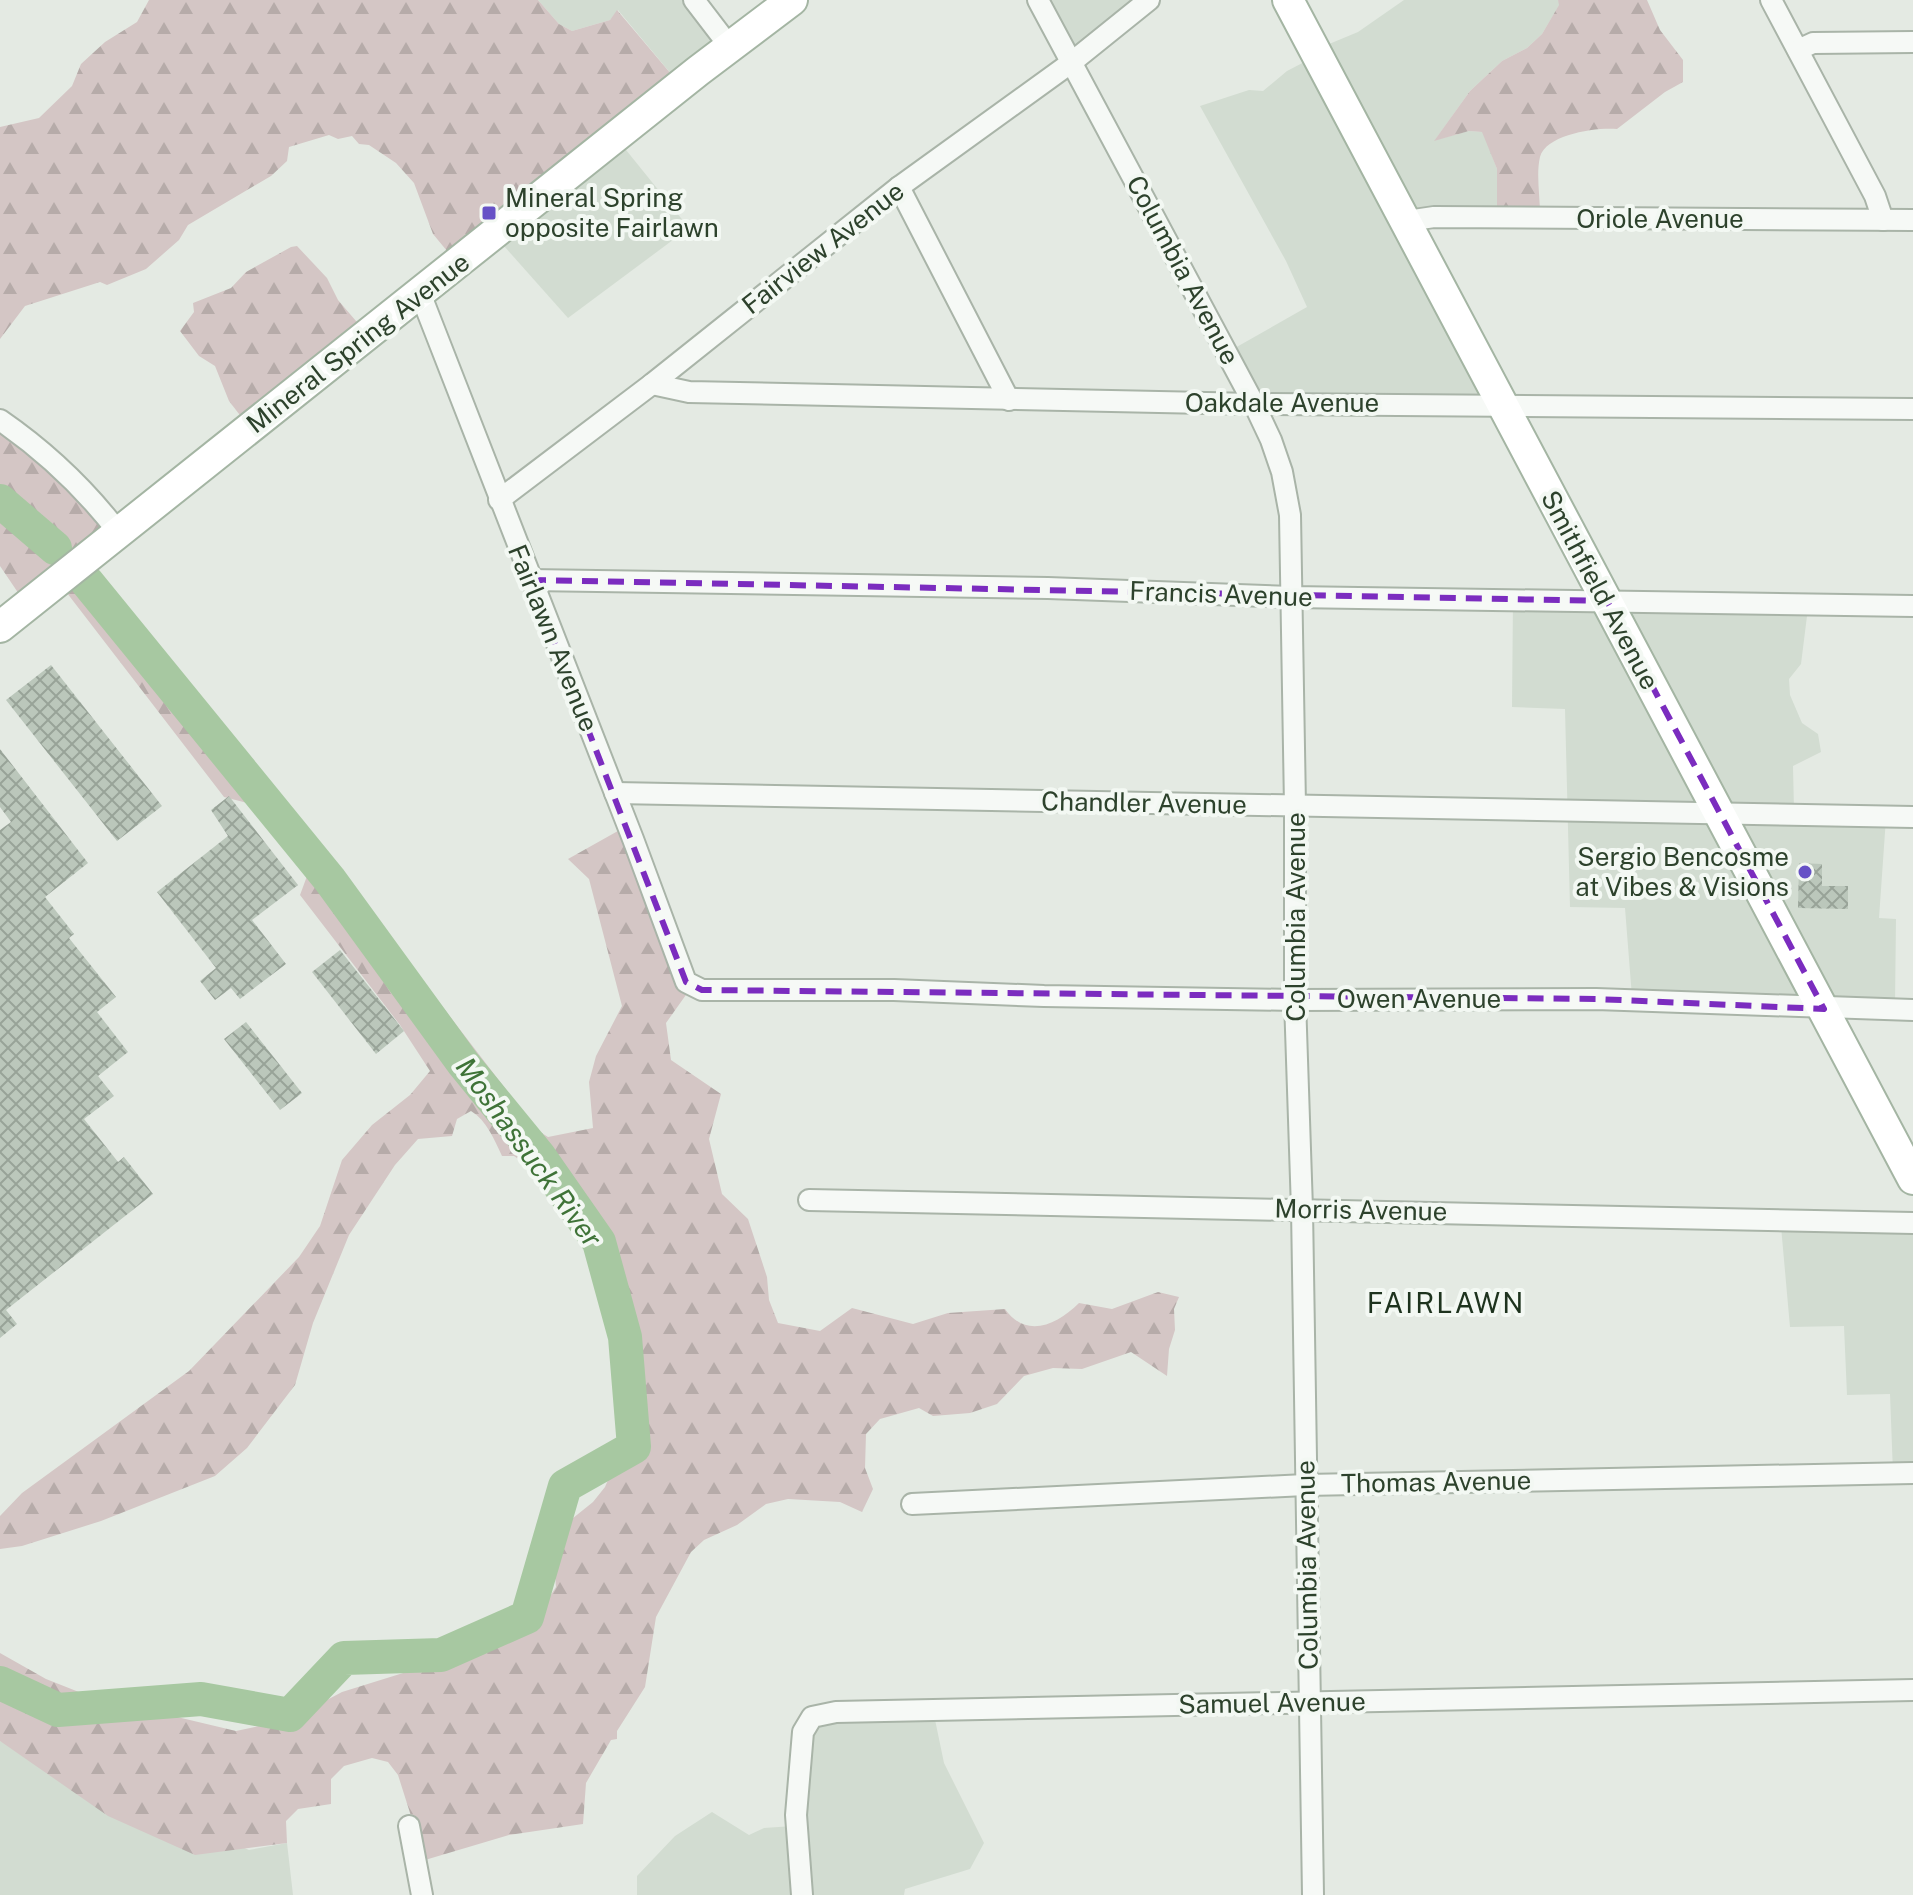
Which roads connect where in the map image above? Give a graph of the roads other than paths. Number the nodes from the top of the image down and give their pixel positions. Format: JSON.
{"nodes":[{"id":1,"x":694,"y":0,"type":"edge"},
{"id":2,"x":792,"y":0,"type":"edge"},
{"id":3,"x":1038,"y":0,"type":"edge"},
{"id":4,"x":1149,"y":0,"type":"edge"},
{"id":5,"x":1288,"y":0,"type":"edge"},
{"id":6,"x":1778,"y":2,"type":"edge"},
{"id":7,"x":1913,"y":42,"type":"edge"},
{"id":8,"x":730,"y":47,"type":"junction"},
{"id":9,"x":1798,"y":50,"type":"junction"},
{"id":10,"x":1072,"y":62,"type":"junction"},
{"id":11,"x":899,"y":187,"type":"junction"},
{"id":12,"x":1883,"y":220,"type":"junction"},
{"id":13,"x":1913,"y":220,"type":"edge"},
{"id":14,"x":1407,"y":221,"type":"junction"},
{"id":15,"x":420,"y":293,"type":"junction"},
{"id":16,"x":652,"y":384,"type":"junction"},
{"id":17,"x":1009,"y":400,"type":"junction"},
{"id":18,"x":1254,"y":404,"type":"junction"},
{"id":19,"x":1501,"y":405,"type":"junction"},
{"id":20,"x":1913,"y":409,"type":"edge"},
{"id":21,"x":0,"y":420,"type":"edge"},
{"id":22,"x":499,"y":500,"type":"junction"},
{"id":23,"x":119,"y":533,"type":"junction"},
{"id":24,"x":530,"y":580,"type":"junction"},
{"id":25,"x":1292,"y":597,"type":"junction"},
{"id":26,"x":1607,"y":601,"type":"junction"},
{"id":27,"x":1913,"y":606,"type":"edge"},
{"id":28,"x":0,"y":627,"type":"edge"},
{"id":29,"x":615,"y":793,"type":"junction"},
{"id":30,"x":1295,"y":806,"type":"junction"},
{"id":31,"x":1720,"y":813,"type":"junction"},
{"id":32,"x":1913,"y":817,"type":"edge"},
{"id":33,"x":686,"y":982,"type":"joint"},
{"id":34,"x":1295,"y":1000,"type":"junction"},
{"id":35,"x":1824,"y":1009,"type":"junction"},
{"id":36,"x":1913,"y":1010,"type":"edge"},
{"id":37,"x":1913,"y":1179,"type":"edge"},
{"id":38,"x":809,"y":1200,"type":"dead end"},
{"id":39,"x":1302,"y":1209,"type":"junction"},
{"id":40,"x":1913,"y":1223,"type":"edge"},
{"id":41,"x":1913,"y":1473,"type":"edge"},
{"id":42,"x":1305,"y":1485,"type":"junction"},
{"id":43,"x":912,"y":1504,"type":"dead end"},
{"id":44,"x":1913,"y":1690,"type":"edge"},
{"id":45,"x":1310,"y":1703,"type":"junction"},
{"id":46,"x":409,"y":1826,"type":"dead end"},
{"id":47,"x":422,"y":1895,"type":"edge"},
{"id":48,"x":802,"y":1895,"type":"edge"},
{"id":49,"x":1313,"y":1895,"type":"edge"}],
"edges":[{"from":1,"to":8,"type":"street"},
{"from":2,"to":8,"type":"main road","name":"Mineral Spring Avenue"},
{"from":3,"to":10,"type":"street","name":"Columbia Avenue"},
{"from":4,"to":10,"type":"street","name":"Fairview Avenue"},
{"from":5,"to":14,"type":"main road","name":"Smithfield Avenue"},
{"from":6,"to":9,"type":"street"},
{"from":7,"to":9,"type":"street"},
{"from":8,"to":15,"type":"main road","name":"Mineral Spring Avenue"},
{"from":9,"to":12,"type":"street"},
{"from":10,"to":11,"type":"street","name":"Fairview Avenue"},
{"from":10,"to":18,"type":"street","name":"Columbia Avenue"},
{"from":11,"to":16,"type":"street","name":"Fairview Avenue"},
{"from":11,"to":17,"type":"street"},
{"from":12,"to":13,"type":"street","name":"Oriole Avenue"},
{"from":12,"to":14,"type":"street","name":"Oriole Avenue"},
{"from":14,"to":19,"type":"main road","name":"Smithfield Avenue"},
{"from":15,"to":22,"type":"street","name":"Fairlawn Avenue"},
{"from":15,"to":23,"type":"main road","name":"Mineral Spring Avenue"},
{"from":16,"to":17,"type":"street","name":"Oakdale Avenue"},
{"from":16,"to":22,"type":"street","name":"Fairview Avenue"},
{"from":17,"to":18,"type":"street","name":"Oakdale Avenue"},
{"from":18,"to":19,"type":"street","name":"Oakdale Avenue"},
{"from":18,"to":25,"type":"street","name":"Columbia Avenue"},
{"from":19,"to":20,"type":"street","name":"Oakdale Avenue"},
{"from":19,"to":26,"type":"main road","name":"Smithfield Avenue"},
{"from":21,"to":23,"type":"street"},
{"from":22,"to":24,"type":"street","name":"Fairlawn Avenue"},
{"from":23,"to":28,"type":"main road","name":"Mineral Spring Avenue"},
{"from":24,"to":25,"type":"street","name":"Francis Avenue"},
{"from":24,"to":29,"type":"street","name":"Fairlawn Avenue"},
{"from":25,"to":26,"type":"street","name":"Francis Avenue"},
{"from":25,"to":30,"type":"street","name":"Columbia Avenue"},
{"from":26,"to":27,"type":"street","name":"Francis Avenue"},
{"from":26,"to":31,"type":"main road","name":"Smithfield Avenue"},
{"from":29,"to":30,"type":"street","name":"Chandler Avenue"},
{"from":29,"to":33,"type":"street","name":"Fairlawn Avenue"},
{"from":30,"to":31,"type":"street","name":"Chandler Avenue"},
{"from":30,"to":34,"type":"street","name":"Columbia Avenue"},
{"from":31,"to":32,"type":"street","name":"Chandler Avenue"},
{"from":31,"to":35,"type":"main road","name":"Smithfield Avenue"},
{"from":33,"to":34,"type":"street","name":"Owen Avenue"},
{"from":34,"to":35,"type":"street","name":"Owen Avenue"},
{"from":34,"to":39,"type":"street","name":"Columbia Avenue"},
{"from":35,"to":36,"type":"street","name":"Owen Avenue"},
{"from":35,"to":37,"type":"main road","name":"Smithfield Avenue"},
{"from":38,"to":39,"type":"street","name":"Morris Avenue"},
{"from":39,"to":40,"type":"street","name":"Morris Avenue"},
{"from":39,"to":42,"type":"street","name":"Columbia Avenue"},
{"from":41,"to":42,"type":"street","name":"Thomas Avenue"},
{"from":42,"to":43,"type":"street","name":"Thomas Avenue"},
{"from":42,"to":45,"type":"street","name":"Columbia Avenue"},
{"from":44,"to":45,"type":"street","name":"Samuel Avenue"},
{"from":45,"to":48,"type":"street","name":"Samuel Avenue"},
{"from":45,"to":49,"type":"street","name":"Columbia Avenue"},
{"from":46,"to":47,"type":"street"}]}
